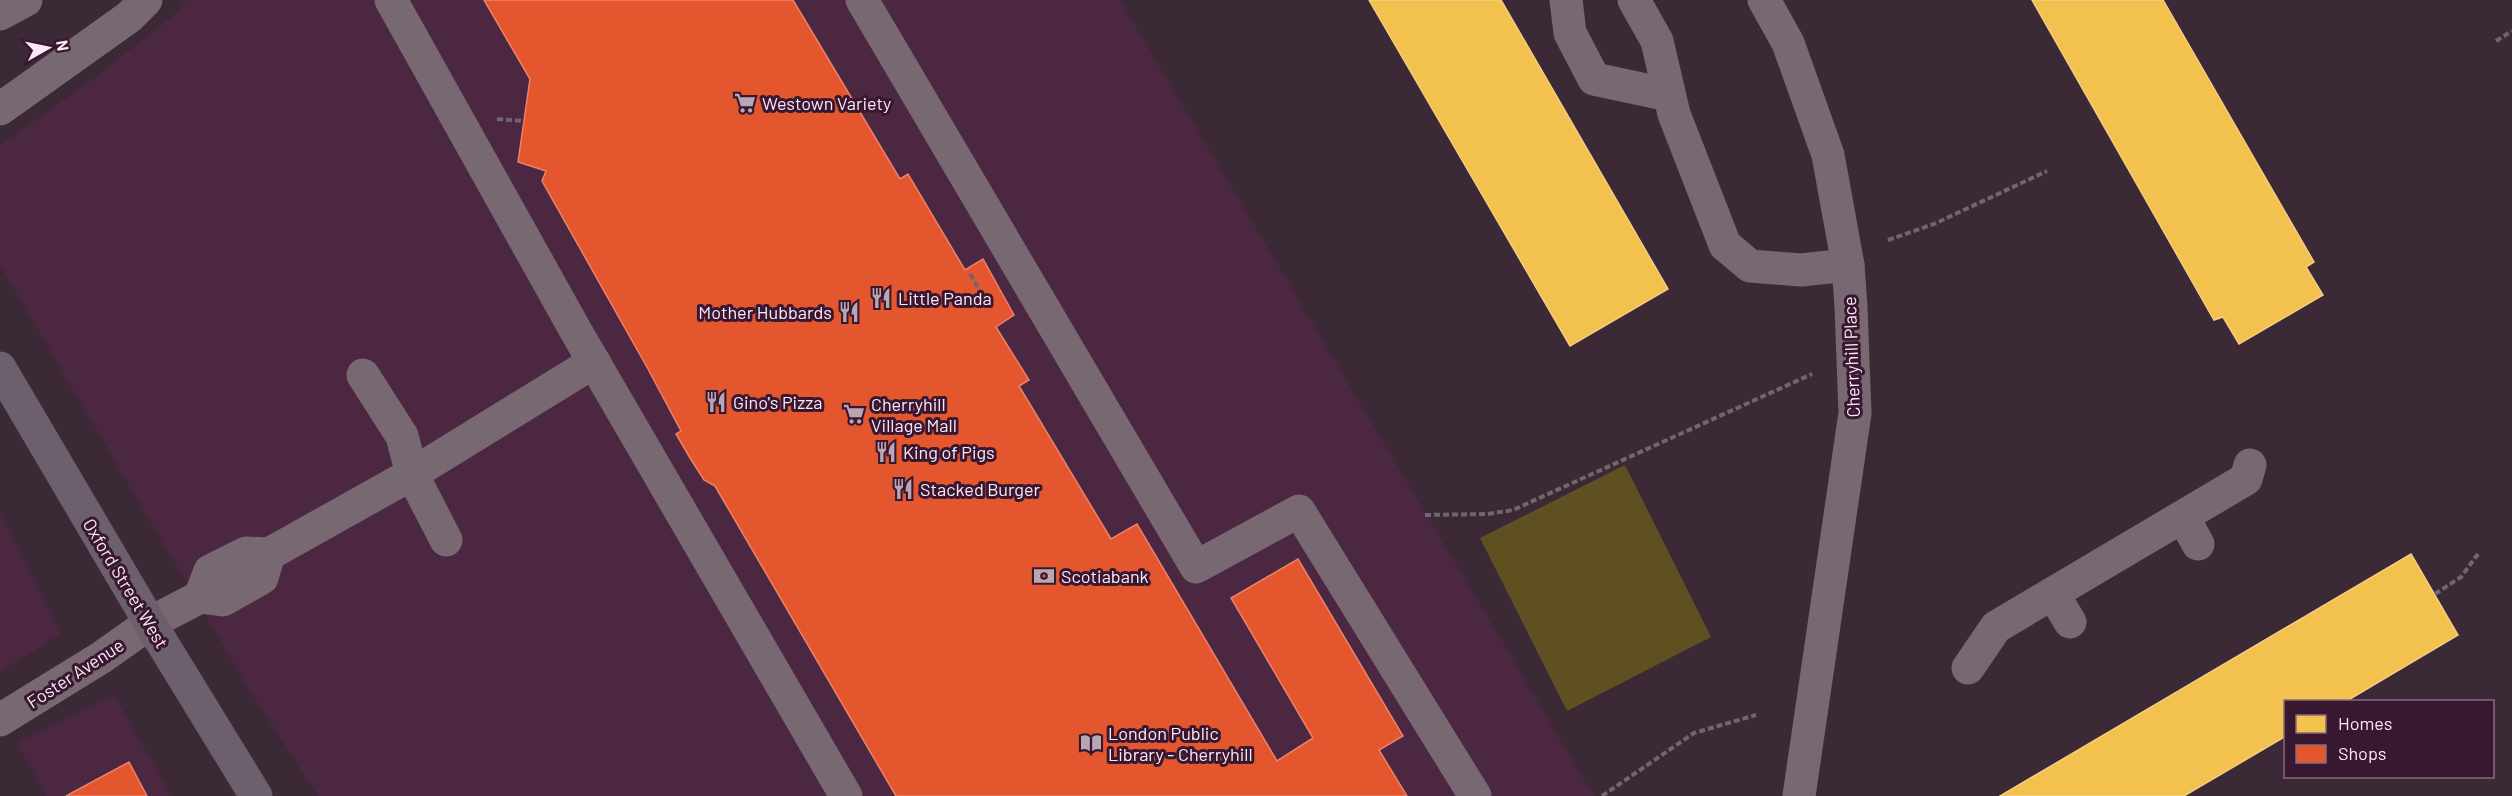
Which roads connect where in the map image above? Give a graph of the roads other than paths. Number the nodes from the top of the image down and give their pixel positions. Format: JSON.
{"nodes":[{"id":1,"x":26,"y":0,"type":"edge"},
{"id":2,"x":146,"y":0,"type":"edge"},
{"id":3,"x":391,"y":0,"type":"edge"},
{"id":4,"x":862,"y":0,"type":"edge"},
{"id":5,"x":1566,"y":0,"type":"edge"},
{"id":6,"x":1634,"y":0,"type":"edge"},
{"id":7,"x":1764,"y":0,"type":"edge"},
{"id":8,"x":0,"y":14,"type":"edge"},
{"id":9,"x":1670,"y":95,"type":"junction"},
{"id":10,"x":0,"y":109,"type":"edge"},
{"id":11,"x":1848,"y":265,"type":"junction"},
{"id":12,"x":594,"y":362,"type":"junction"},
{"id":13,"x":0,"y":368,"type":"edge"},
{"id":14,"x":363,"y":375,"type":"dead end"},
{"id":15,"x":2250,"y":465,"type":"dead end"},
{"id":16,"x":412,"y":474,"type":"junction"},
{"id":17,"x":446,"y":540,"type":"dead end"},
{"id":18,"x":2053,"y":594,"type":"junction"},
{"id":19,"x":2070,"y":622,"type":"dead end"},
{"id":20,"x":150,"y":623,"type":"junction"},
{"id":21,"x":1968,"y":668,"type":"dead end"},
{"id":22,"x":0,"y":720,"type":"edge"},
{"id":23,"x":256,"y":796,"type":"edge"},
{"id":24,"x":846,"y":796,"type":"edge"},
{"id":25,"x":1475,"y":796,"type":"edge"},
{"id":26,"x":1799,"y":796,"type":"edge"}],
"edges":[{"from":1,"to":8,"type":"street"},
{"from":2,"to":10,"type":"street"},
{"from":3,"to":12,"type":"street"},
{"from":4,"to":25,"type":"street"},
{"from":5,"to":9,"type":"street"},
{"from":6,"to":9,"type":"street"},
{"from":7,"to":11,"type":"street","name":"Cherryhill Place"},
{"from":9,"to":11,"type":"street"},
{"from":11,"to":26,"type":"street","name":"Cherryhill Place"},
{"from":12,"to":16,"type":"street"},
{"from":12,"to":24,"type":"street"},
{"from":13,"to":20,"type":"main road","name":"Oxford Street West"},
{"from":14,"to":16,"type":"street"},
{"from":15,"to":18,"type":"street"},
{"from":16,"to":17,"type":"street"},
{"from":16,"to":20,"type":"street","name":"Foster Avenue"},
{"from":18,"to":19,"type":"street"},
{"from":18,"to":21,"type":"street"},
{"from":20,"to":22,"type":"street","name":"Foster Avenue"},
{"from":20,"to":23,"type":"main road","name":"Oxford Street West"}]}
